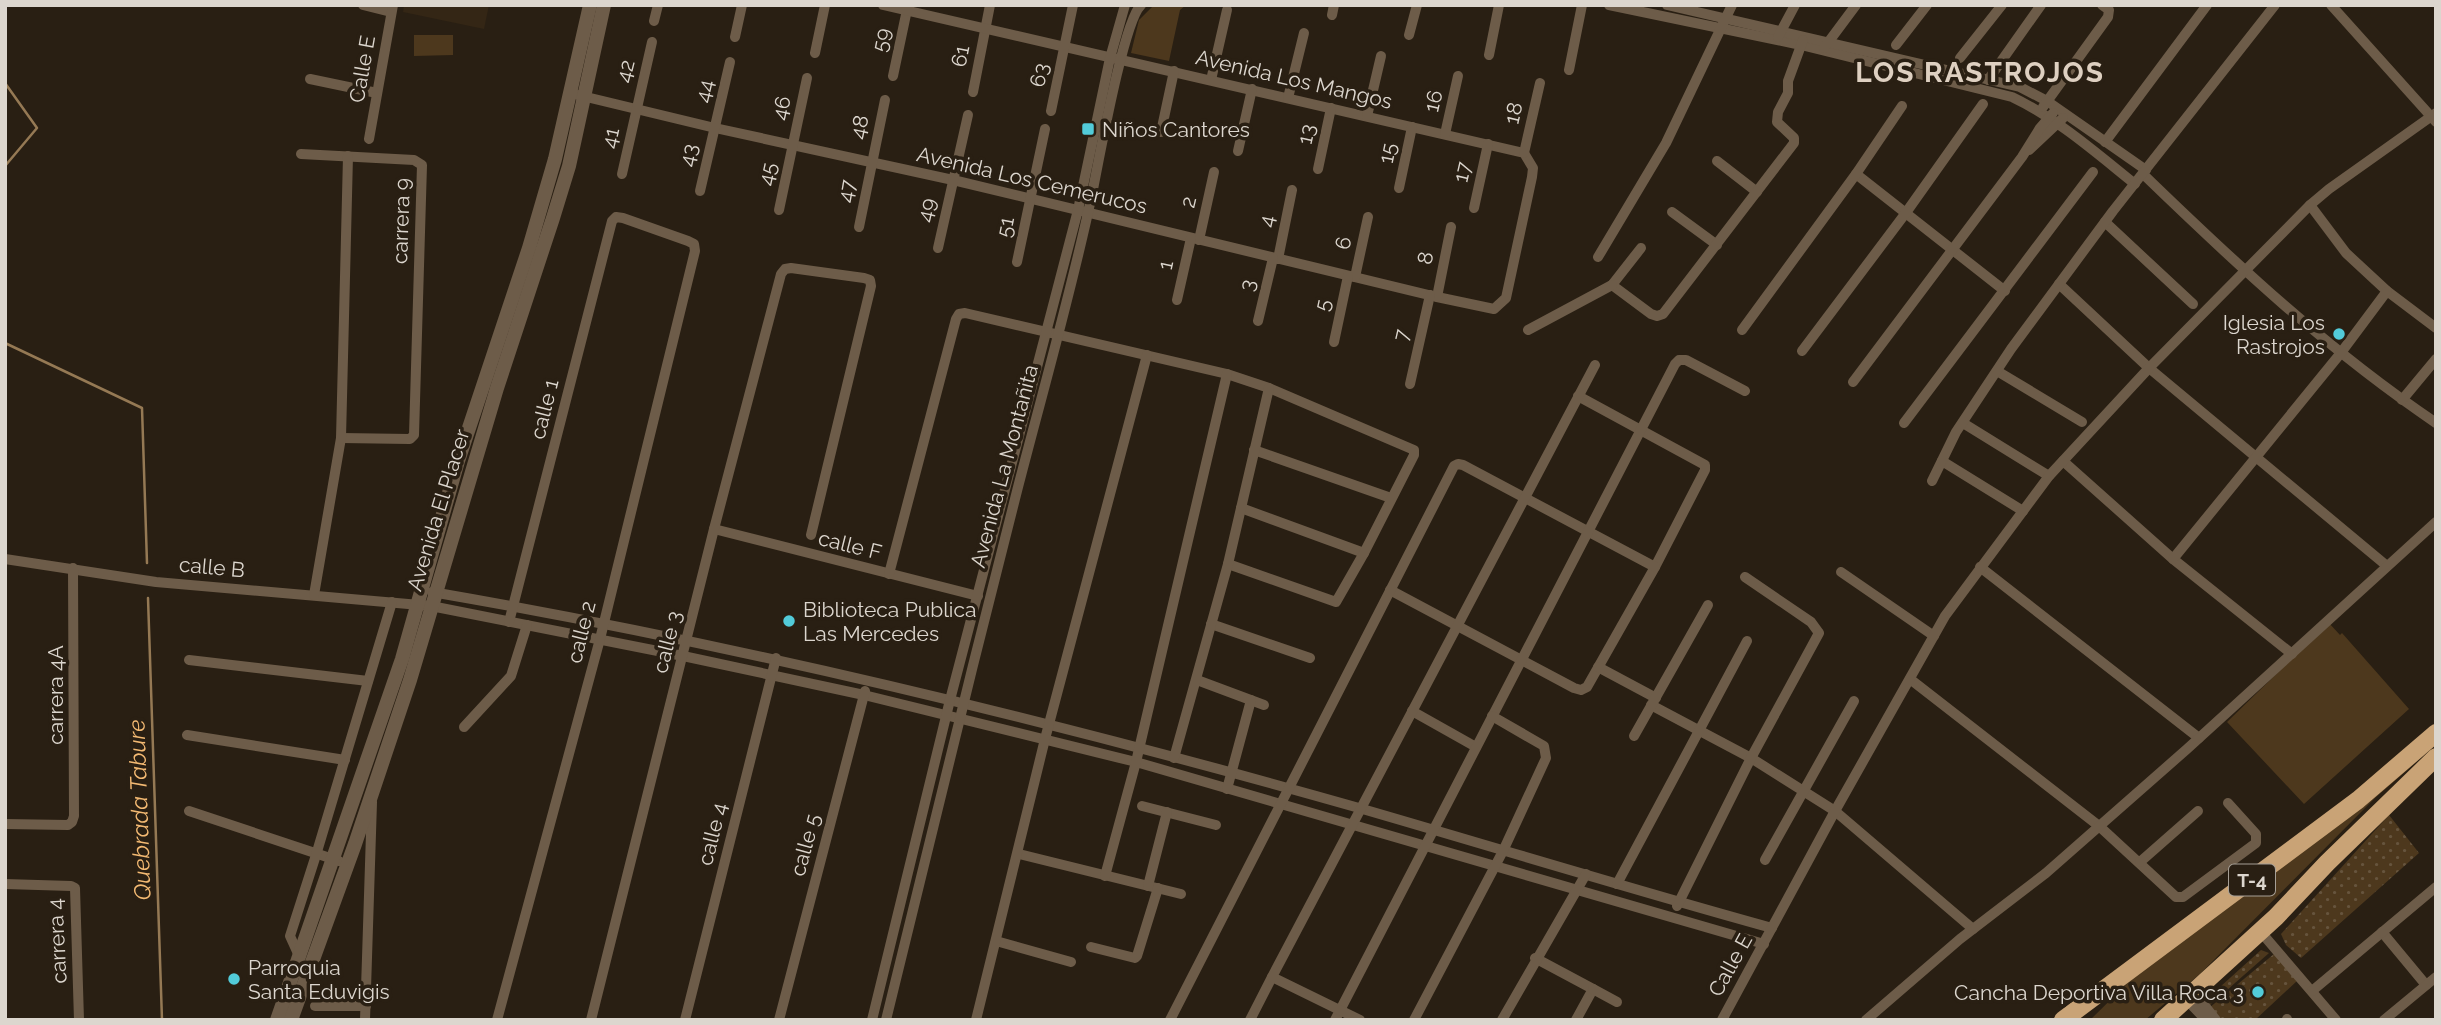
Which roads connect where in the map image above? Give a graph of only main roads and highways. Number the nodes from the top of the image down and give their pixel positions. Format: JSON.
{"nodes":[{"id":1,"x":2436,"y":733,"type":"edge"},
{"id":2,"x":2436,"y":757,"type":"edge"},
{"id":3,"x":2080,"y":1013,"type":"edge"},
{"id":4,"x":2063,"y":1020,"type":"edge"},
{"id":5,"x":2163,"y":1020,"type":"edge"}],
"edges":[{"from":1,"to":3,"type":"highway","number":"T-4"},
{"from":2,"to":5,"type":"highway","number":"T-4"},
{"from":3,"to":4,"type":"highway","number":"T-4"}]}
